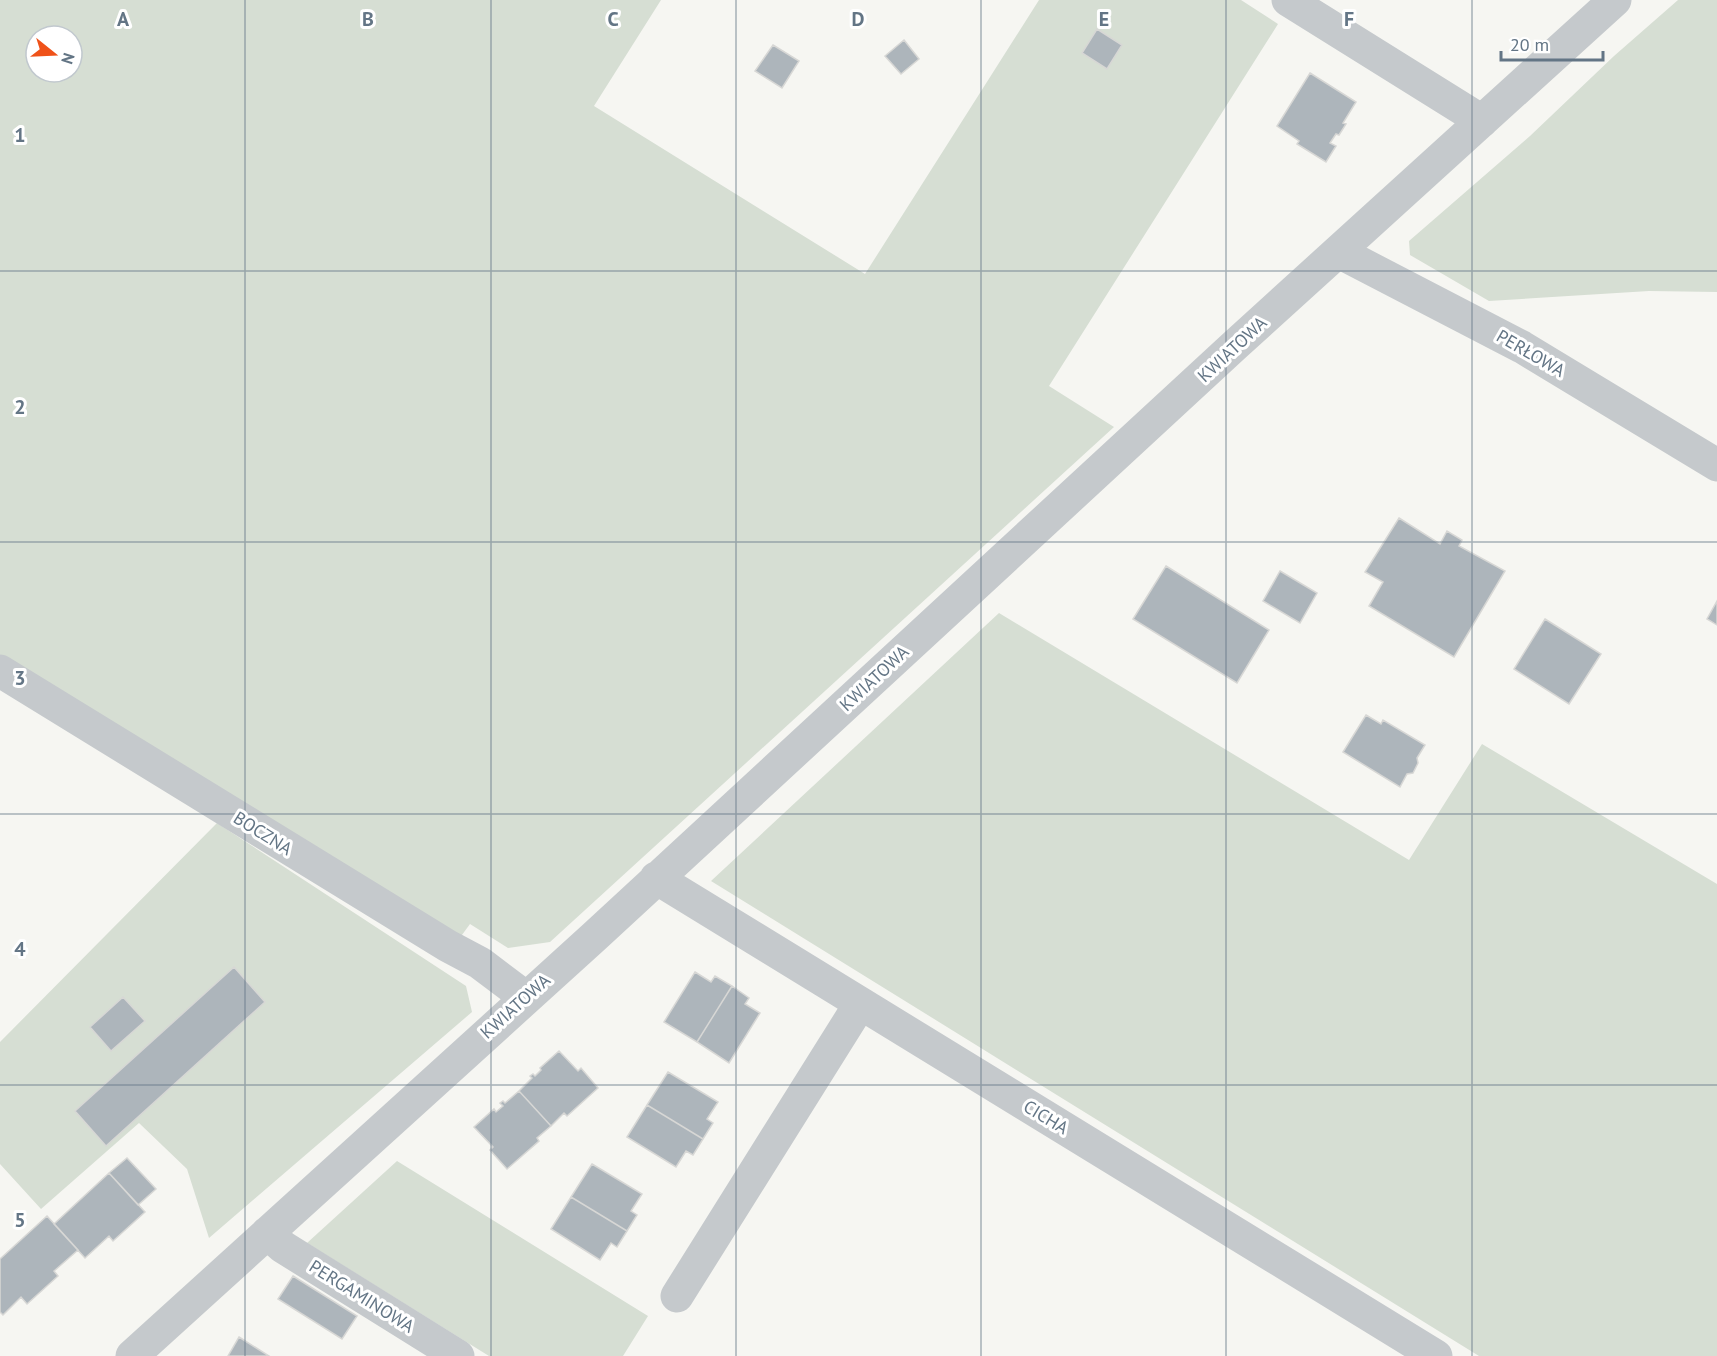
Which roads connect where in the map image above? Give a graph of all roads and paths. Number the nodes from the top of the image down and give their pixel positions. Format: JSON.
{"nodes":[{"id":1,"x":1288,"y":0,"type":"edge"},
{"id":2,"x":1616,"y":0,"type":"edge"},
{"id":3,"x":1482,"y":121,"type":"junction"},
{"id":4,"x":1339,"y":252,"type":"junction"},
{"id":5,"x":1717,"y":465,"type":"edge"},
{"id":6,"x":0,"y":671,"type":"edge"},
{"id":7,"x":656,"y":878,"type":"junction"},
{"id":8,"x":525,"y":997,"type":"junction"},
{"id":9,"x":860,"y":1004,"type":"junction"},
{"id":10,"x":267,"y":1233,"type":"junction"},
{"id":11,"x":676,"y":1296,"type":"dead end"},
{"id":12,"x":132,"y":1356,"type":"edge"},
{"id":13,"x":458,"y":1356,"type":"edge"},
{"id":14,"x":1436,"y":1356,"type":"edge"}],
"edges":[{"from":1,"to":3,"type":"street"},
{"from":2,"to":3,"type":"street","name":"KWIATOWA"},
{"from":3,"to":4,"type":"street","name":"KWIATOWA"},
{"from":4,"to":5,"type":"street","name":"PERŁOWA"},
{"from":4,"to":7,"type":"street","name":"KWIATOWA"},
{"from":6,"to":8,"type":"street","name":"BOCZNA"},
{"from":7,"to":8,"type":"street","name":"KWIATOWA"},
{"from":7,"to":9,"type":"street","name":"CICHA"},
{"from":8,"to":10,"type":"street","name":"KWIATOWA"},
{"from":9,"to":11,"type":"street"},
{"from":9,"to":14,"type":"street","name":"CICHA"},
{"from":10,"to":12,"type":"street","name":"KWIATOWA"},
{"from":10,"to":13,"type":"street","name":"PERGAMINOWA"}]}
